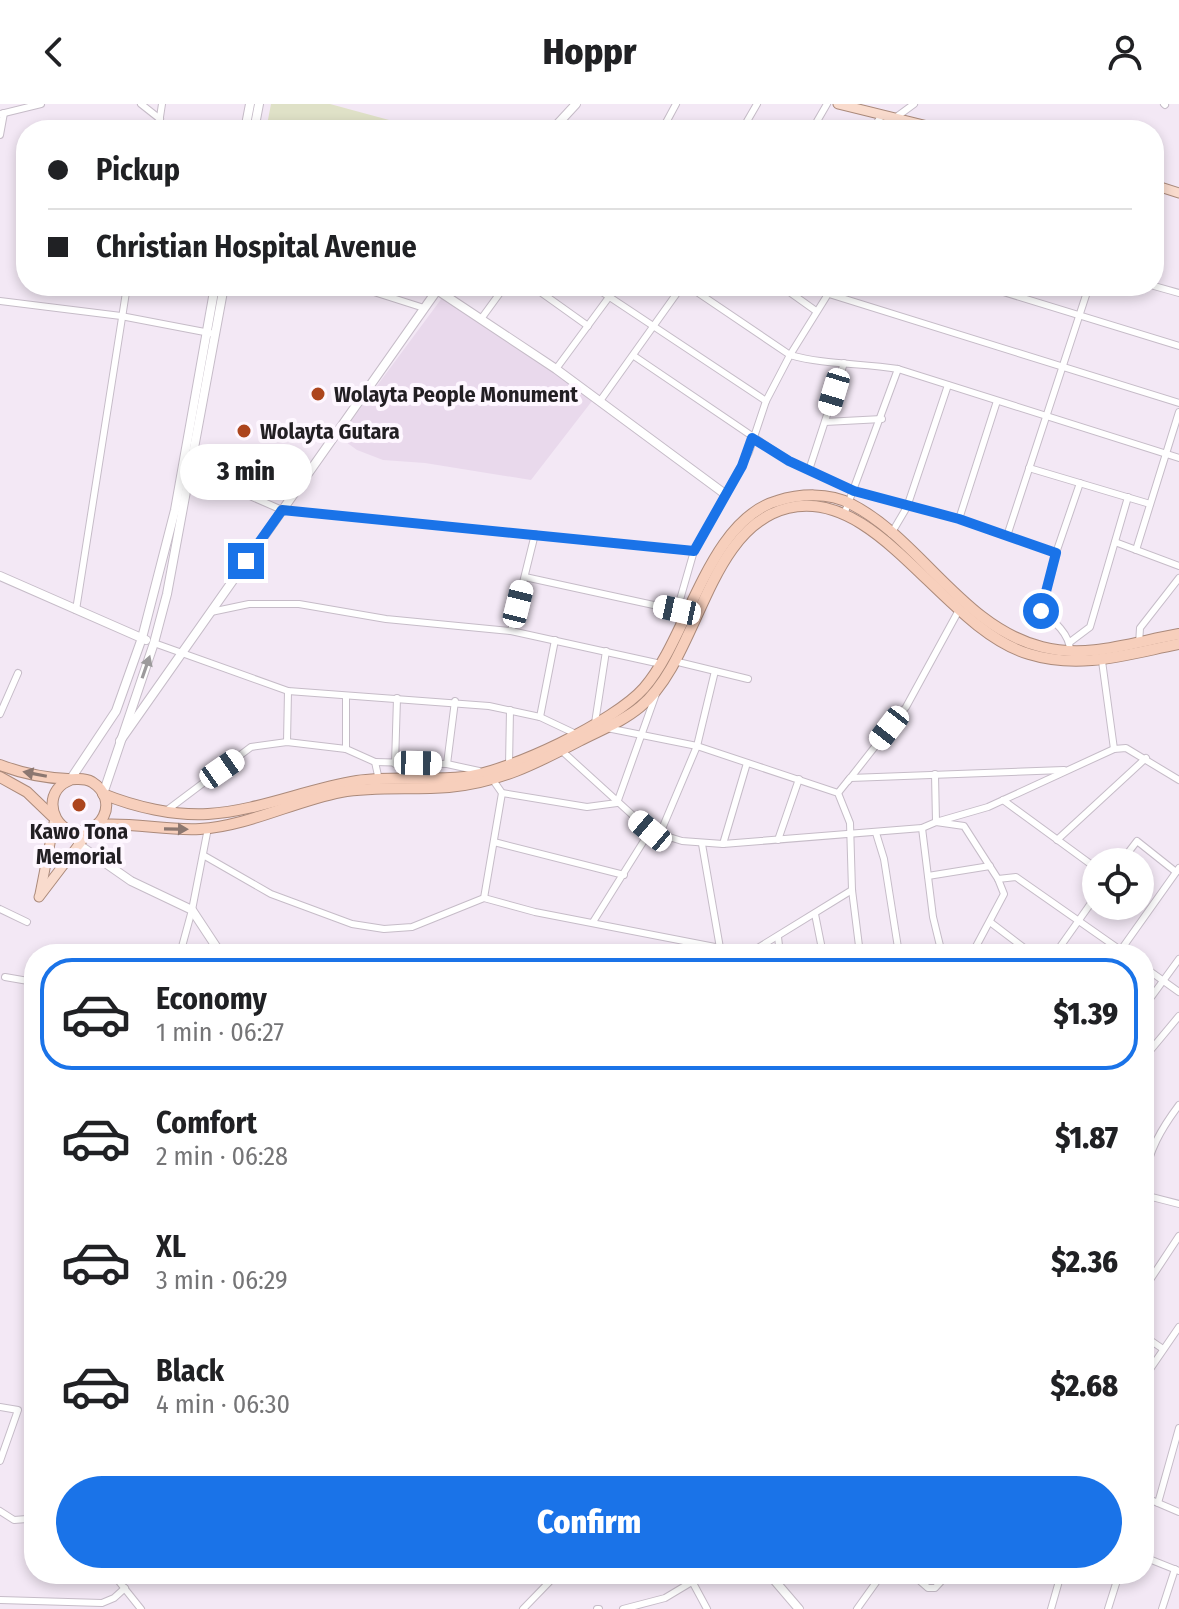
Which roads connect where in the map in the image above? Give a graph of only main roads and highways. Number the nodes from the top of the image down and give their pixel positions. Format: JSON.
{"nodes":[{"id":1,"x":576,"y":104,"type":"edge"},
{"id":2,"x":838,"y":104,"type":"edge"},
{"id":3,"x":563,"y":120,"type":"edge"},
{"id":4,"x":903,"y":120,"type":"edge"},
{"id":5,"x":214,"y":296,"type":"edge"},
{"id":6,"x":221,"y":296,"type":"edge"},
{"id":7,"x":433,"y":296,"type":"edge"},
{"id":8,"x":450,"y":296,"type":"edge"},
{"id":9,"x":211,"y":333,"type":"junction"},
{"id":10,"x":187,"y":469,"type":"junction"},
{"id":11,"x":725,"y":494,"type":"road end"},
{"id":12,"x":847,"y":508,"type":"junction"},
{"id":13,"x":0,"y":576,"type":"edge"},
{"id":14,"x":1179,"y":634,"type":"edge"},
{"id":15,"x":142,"y":638,"type":"junction"},
{"id":16,"x":154,"y":643,"type":"junction"},
{"id":17,"x":1179,"y":644,"type":"edge"},
{"id":18,"x":668,"y":664,"type":"junction"},
{"id":19,"x":578,"y":737,"type":"junction"},
{"id":20,"x":120,"y":741,"type":"junction"},
{"id":21,"x":0,"y":765,"type":"edge"},
{"id":22,"x":489,"y":776,"type":"junction"},
{"id":23,"x":0,"y":777,"type":"edge"},
{"id":24,"x":70,"y":780,"type":"junction"},
{"id":25,"x":379,"y":783,"type":"junction"},
{"id":26,"x":103,"y":794,"type":"junction"},
{"id":27,"x":55,"y":818,"type":"junction"},
{"id":28,"x":94,"y":828,"type":"junction"},
{"id":29,"x":78,"y":844,"type":"junction"},
{"id":30,"x":214,"y":944,"type":"edge"},
{"id":31,"x":778,"y":1584,"type":"edge"},
{"id":32,"x":799,"y":1609,"type":"edge"}],
"edges":[{"from":1,"to":3,"type":"main road"},
{"from":2,"to":4,"type":"main road"},
{"from":5,"to":9,"type":"main road"},
{"from":6,"to":9,"type":"main road"},
{"from":7,"to":20,"type":"main road"},
{"from":8,"to":11,"type":"main road"},
{"from":9,"to":10,"type":"main road"},
{"from":10,"to":15,"type":"main road"},
{"from":10,"to":16,"type":"main road"},
{"from":12,"to":14,"type":"highway"},
{"from":12,"to":17,"type":"highway"},
{"from":12,"to":18,"type":"highway"},
{"from":12,"to":18,"type":"highway"},
{"from":13,"to":15,"type":"main road"},
{"from":15,"to":16,"type":"main road"},
{"from":15,"to":24,"type":"main road"},
{"from":20,"to":16,"type":"main road","one_way":true},
{"from":18,"to":19,"type":"highway"},
{"from":18,"to":19,"type":"highway"},
{"from":19,"to":22,"type":"highway"},
{"from":19,"to":22,"type":"highway"},
{"from":20,"to":26,"type":"main road"},
{"from":24,"to":21,"type":"highway","one_way":true},
{"from":22,"to":25,"type":"highway"},
{"from":23,"to":27,"type":"highway"},
{"from":24,"to":26,"type":"highway"},
{"from":24,"to":27,"type":"highway"},
{"from":25,"to":26,"type":"highway"},
{"from":28,"to":25,"type":"highway","one_way":true},
{"from":26,"to":28,"type":"highway"},
{"from":27,"to":28,"type":"highway"},
{"from":27,"to":29,"type":"main road"},
{"from":28,"to":29,"type":"main road"},
{"from":29,"to":30,"type":"main road"},
{"from":31,"to":32,"type":"main road"}]}
